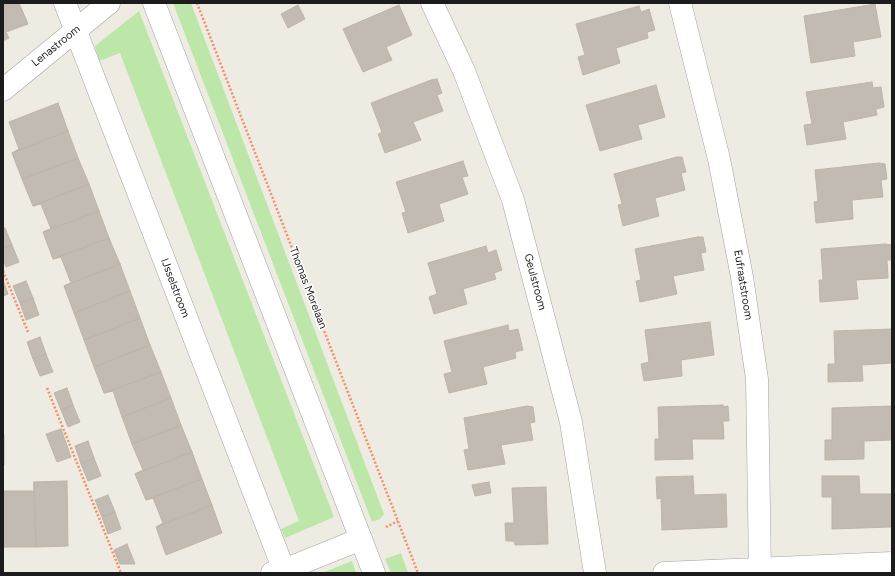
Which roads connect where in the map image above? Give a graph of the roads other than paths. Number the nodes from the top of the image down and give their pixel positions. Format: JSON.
{"nodes":[{"id":1,"x":65,"y":3,"type":"edge"},
{"id":2,"x":109,"y":3,"type":"edge"},
{"id":3,"x":154,"y":3,"type":"edge"},
{"id":4,"x":432,"y":3,"type":"edge"},
{"id":5,"x":680,"y":3,"type":"edge"},
{"id":6,"x":75,"y":30,"type":"junction"},
{"id":7,"x":3,"y":90,"type":"edge"},
{"id":8,"x":361,"y":539,"type":"junction"},
{"id":9,"x":892,"y":563,"type":"edge"},
{"id":10,"x":280,"y":572,"type":"edge"},
{"id":11,"x":760,"y":572,"type":"edge"},
{"id":12,"x":374,"y":573,"type":"edge"},
{"id":13,"x":595,"y":573,"type":"edge"},
{"id":14,"x":664,"y":573,"type":"edge"}],
"edges":[{"from":1,"to":6,"type":"street","name":"IJsselstroom"},
{"from":2,"to":6,"type":"street","name":"Lenastroom"},
{"from":3,"to":8,"type":"street"},
{"from":4,"to":13,"type":"street","name":"Geulstroom"},
{"from":5,"to":11,"type":"street","name":"Eufraatstroom"},
{"from":6,"to":7,"type":"street","name":"Lenastroom"},
{"from":6,"to":10,"type":"street","name":"IJsselstroom"},
{"from":8,"to":10,"type":"street"},
{"from":8,"to":12,"type":"street"},
{"from":9,"to":11,"type":"street"},
{"from":11,"to":14,"type":"street"}]}
